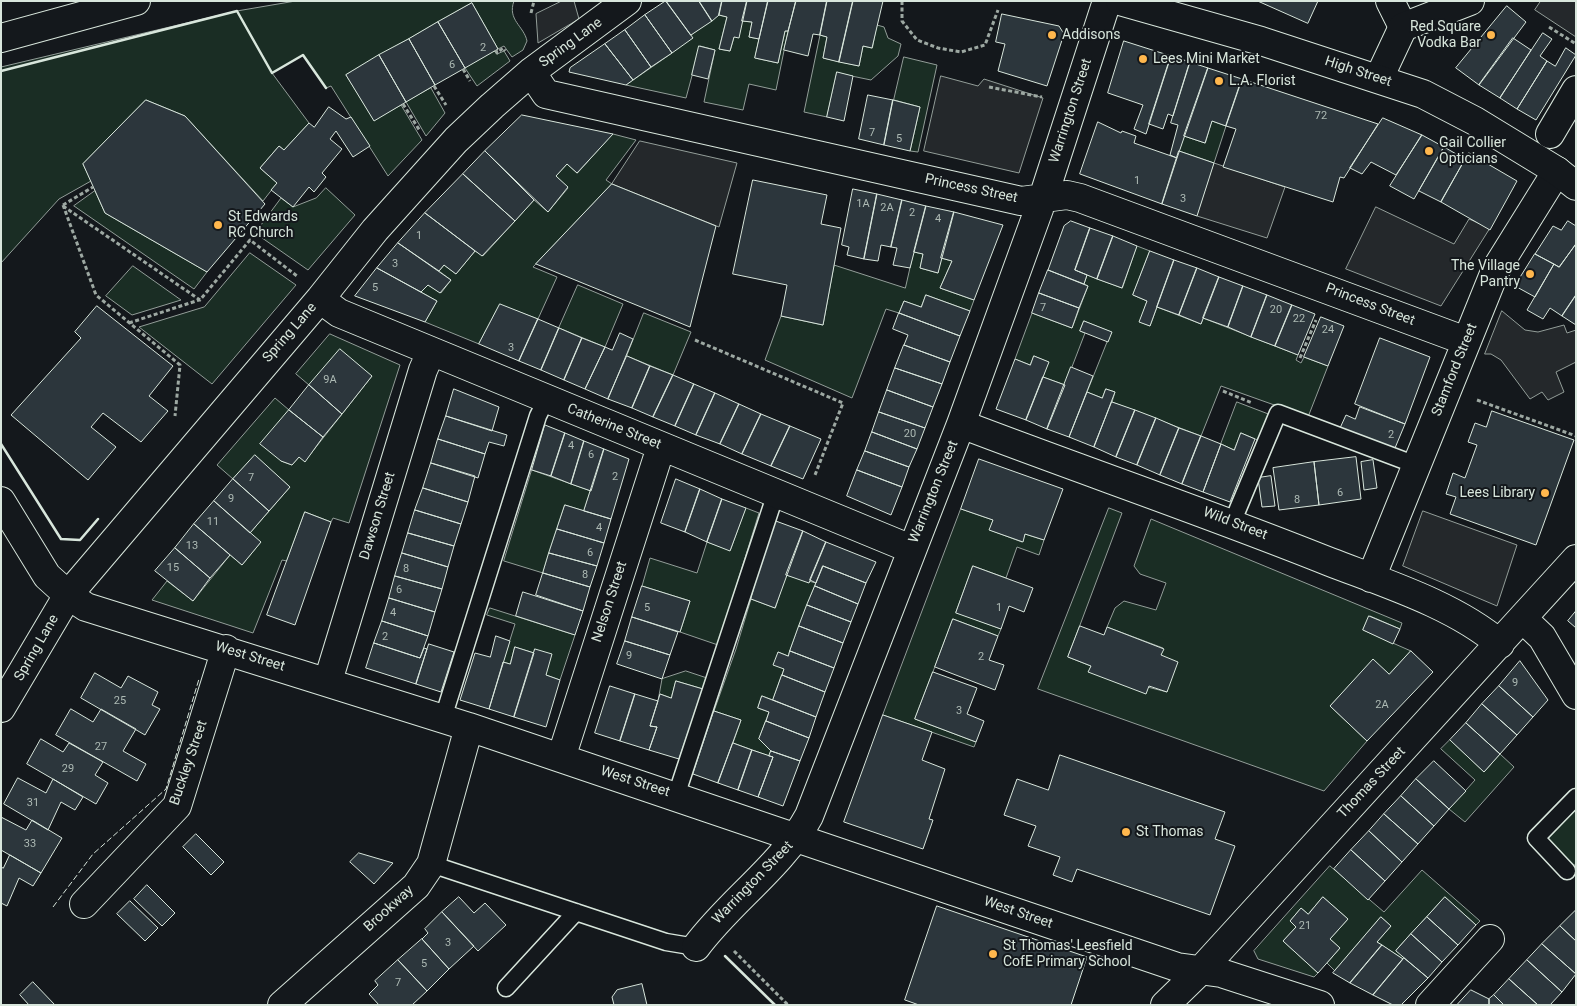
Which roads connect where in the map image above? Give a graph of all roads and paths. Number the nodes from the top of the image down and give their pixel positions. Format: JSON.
{"nodes":[{"id":1,"x":136,"y":1,"type":"edge"},
{"id":2,"x":534,"y":1,"type":"edge"},
{"id":3,"x":627,"y":1,"type":"edge"},
{"id":4,"x":902,"y":1,"type":"edge"},
{"id":5,"x":1107,"y":1,"type":"edge"},
{"id":6,"x":1390,"y":1,"type":"edge"},
{"id":7,"x":1470,"y":1,"type":"edge"},
{"id":8,"x":1135,"y":3,"type":"edge"},
{"id":9,"x":998,"y":10,"type":"dead end"},
{"id":10,"x":532,"y":13,"type":"dead end"},
{"id":11,"x":1403,"y":27,"type":"junction"},
{"id":12,"x":1549,"y":27,"type":"dead end"},
{"id":13,"x":1,"y":38,"type":"edge"},
{"id":14,"x":1576,"y":44,"type":"edge"},
{"id":15,"x":503,"y":48,"type":"dead end"},
{"id":16,"x":496,"y":50,"type":"dead end"},
{"id":17,"x":531,"y":72,"type":"junction"},
{"id":18,"x":1379,"y":78,"type":"junction"},
{"id":19,"x":434,"y":86,"type":"dead end"},
{"id":20,"x":989,"y":87,"type":"dead end"},
{"id":21,"x":1576,"y":90,"type":"edge"},
{"id":22,"x":1046,"y":98,"type":"dead end"},
{"id":23,"x":403,"y":104,"type":"dead end"},
{"id":24,"x":447,"y":107,"type":"dead end"},
{"id":25,"x":1550,"y":134,"type":"dead end"},
{"id":26,"x":423,"y":136,"type":"dead end"},
{"id":27,"x":1566,"y":179,"type":"edge"},
{"id":28,"x":93,"y":186,"type":"dead end"},
{"id":29,"x":1043,"y":198,"type":"junction"},
{"id":30,"x":63,"y":206,"type":"junction"},
{"id":31,"x":299,"y":277,"type":"dead end"},
{"id":32,"x":320,"y":298,"type":"junction"},
{"id":33,"x":200,"y":300,"type":"junction"},
{"id":34,"x":1316,"y":318,"type":"dead end"},
{"id":35,"x":129,"y":323,"type":"junction"},
{"id":36,"x":695,"y":340,"type":"dead end"},
{"id":37,"x":1466,"y":341,"type":"junction"},
{"id":38,"x":431,"y":352,"type":"junction"},
{"id":39,"x":1300,"y":358,"type":"dead end"},
{"id":40,"x":1474,"y":399,"type":"dead end"},
{"id":41,"x":546,"y":400,"type":"junction"},
{"id":42,"x":170,"y":423,"type":"dead end"},
{"id":43,"x":961,"y":424,"type":"junction"},
{"id":44,"x":1576,"y":436,"type":"edge"},
{"id":45,"x":661,"y":447,"type":"junction"},
{"id":46,"x":1416,"y":465,"type":"junction"},
{"id":47,"x":814,"y":478,"type":"dead end"},
{"id":48,"x":776,"y":493,"type":"junction"},
{"id":49,"x":1,"y":501,"type":"edge"},
{"id":50,"x":1232,"y":523,"type":"junction"},
{"id":51,"x":911,"y":549,"type":"junction"},
{"id":52,"x":1576,"y":559,"type":"edge"},
{"id":53,"x":1371,"y":578,"type":"junction"},
{"id":54,"x":68,"y":595,"type":"junction"},
{"id":55,"x":1523,"y":619,"type":"junction"},
{"id":56,"x":1500,"y":644,"type":"junction"},
{"id":57,"x":226,"y":649,"type":"junction"},
{"id":58,"x":328,"y":681,"type":"junction"},
{"id":59,"x":1576,"y":695,"type":"edge"},
{"id":60,"x":1,"y":708,"type":"edge"},
{"id":61,"x":443,"y":718,"type":"junction"},
{"id":62,"x":469,"y":726,"type":"junction"},
{"id":63,"x":561,"y":758,"type":"junction"},
{"id":64,"x":676,"y":796,"type":"junction"},
{"id":65,"x":1576,"y":797,"type":"edge"},
{"id":66,"x":797,"y":837,"type":"junction"},
{"id":67,"x":431,"y":864,"type":"junction"},
{"id":68,"x":1567,"y":871,"type":"dead end"},
{"id":69,"x":84,"y":904,"type":"dead end"},
{"id":70,"x":576,"y":912,"type":"junction"},
{"id":71,"x":703,"y":937,"type":"junction"},
{"id":72,"x":1490,"y":939,"type":"dead end"},
{"id":73,"x":1201,"y":970,"type":"junction"},
{"id":74,"x":506,"y":988,"type":"dead end"},
{"id":75,"x":282,"y":1005,"type":"edge"},
{"id":76,"x":788,"y":1005,"type":"edge"},
{"id":77,"x":1165,"y":1005,"type":"edge"},
{"id":78,"x":1320,"y":1005,"type":"edge"},
{"id":79,"x":1430,"y":1005,"type":"edge"}],
"edges":[{"from":1,"to":13,"type":"street"},
{"from":2,"to":10,"type":"path"},
{"from":3,"to":17,"type":"street","name":"Spring Lane"},
{"from":4,"to":9,"type":"path"},
{"from":5,"to":29,"type":"street","name":"Warrington Street"},
{"from":6,"to":11,"type":"street"},
{"from":7,"to":11,"type":"street"},
{"from":8,"to":18,"type":"street","name":"High Street"},
{"from":11,"to":18,"type":"street"},
{"from":12,"to":14,"type":"path"},
{"from":15,"to":16,"type":"path"},
{"from":17,"to":29,"type":"street","name":"Princess Street"},
{"from":17,"to":32,"type":"street","name":"Spring Lane"},
{"from":18,"to":27,"type":"street","name":"High Street"},
{"from":19,"to":24,"type":"path"},
{"from":20,"to":22,"type":"path"},
{"from":21,"to":25,"type":"street"},
{"from":23,"to":26,"type":"path"},
{"from":27,"to":37,"type":"street","name":"Stamford Street"},
{"from":28,"to":30,"type":"path"},
{"from":29,"to":37,"type":"street","name":"Princess Street"},
{"from":29,"to":43,"type":"street","name":"Warrington Street"},
{"from":30,"to":33,"type":"path"},
{"from":30,"to":35,"type":"path"},
{"from":31,"to":33,"type":"path"},
{"from":32,"to":38,"type":"street","name":"Catherine Street"},
{"from":32,"to":54,"type":"street","name":"Spring Lane"},
{"from":33,"to":35,"type":"path"},
{"from":34,"to":39,"type":"path"},
{"from":35,"to":42,"type":"path"},
{"from":36,"to":47,"type":"path"},
{"from":37,"to":46,"type":"street","name":"Stamford Street"},
{"from":38,"to":41,"type":"street","name":"Catherine Street"},
{"from":38,"to":58,"type":"street","name":"Dawson Street"},
{"from":40,"to":44,"type":"path"},
{"from":41,"to":45,"type":"street","name":"Catherine Street"},
{"from":41,"to":61,"type":"lane"},
{"from":43,"to":50,"type":"street","name":"Wild Street"},
{"from":43,"to":51,"type":"street","name":"Warrington Street"},
{"from":45,"to":48,"type":"street","name":"Catherine Street"},
{"from":45,"to":63,"type":"street","name":"Nelson Street"},
{"from":46,"to":50,"type":"lane"},
{"from":46,"to":53,"type":"street","name":"Stamford Street"},
{"from":48,"to":51,"type":"street","name":"Catherine Street"},
{"from":48,"to":64,"type":"lane"},
{"from":49,"to":54,"type":"street","name":"West Street"},
{"from":50,"to":53,"type":"street","name":"Wild Street"},
{"from":51,"to":66,"type":"street","name":"Warrington Street"},
{"from":52,"to":55,"type":"street","name":"Thomas Street"},
{"from":53,"to":56,"type":"street","name":"Wild Street"},
{"from":54,"to":57,"type":"street","name":"West Street"},
{"from":54,"to":60,"type":"street","name":"Spring Lane"},
{"from":55,"to":56,"type":"street","name":"Thomas Street"},
{"from":55,"to":59,"type":"street"},
{"from":56,"to":73,"type":"street","name":"Thomas Street"},
{"from":57,"to":58,"type":"street","name":"West Street"},
{"from":57,"to":69,"type":"street","name":"Buckley Street"},
{"from":58,"to":61,"type":"street","name":"West Street"},
{"from":61,"to":62,"type":"street","name":"West Street"},
{"from":62,"to":63,"type":"street","name":"West Street"},
{"from":62,"to":67,"type":"street","name":"Brookway"},
{"from":63,"to":64,"type":"street","name":"West Street"},
{"from":64,"to":66,"type":"street","name":"West Street"},
{"from":65,"to":68,"type":"lane"},
{"from":66,"to":71,"type":"street","name":"Warrington Street"},
{"from":66,"to":73,"type":"street","name":"West Street"},
{"from":67,"to":70,"type":"lane"},
{"from":67,"to":75,"type":"street","name":"Brookway"},
{"from":70,"to":71,"type":"lane"},
{"from":70,"to":74,"type":"lane"},
{"from":71,"to":76,"type":"path"},
{"from":72,"to":79,"type":"street"},
{"from":73,"to":77,"type":"street","name":"Thomas Street"},
{"from":73,"to":78,"type":"street","name":"West Street"}]}
